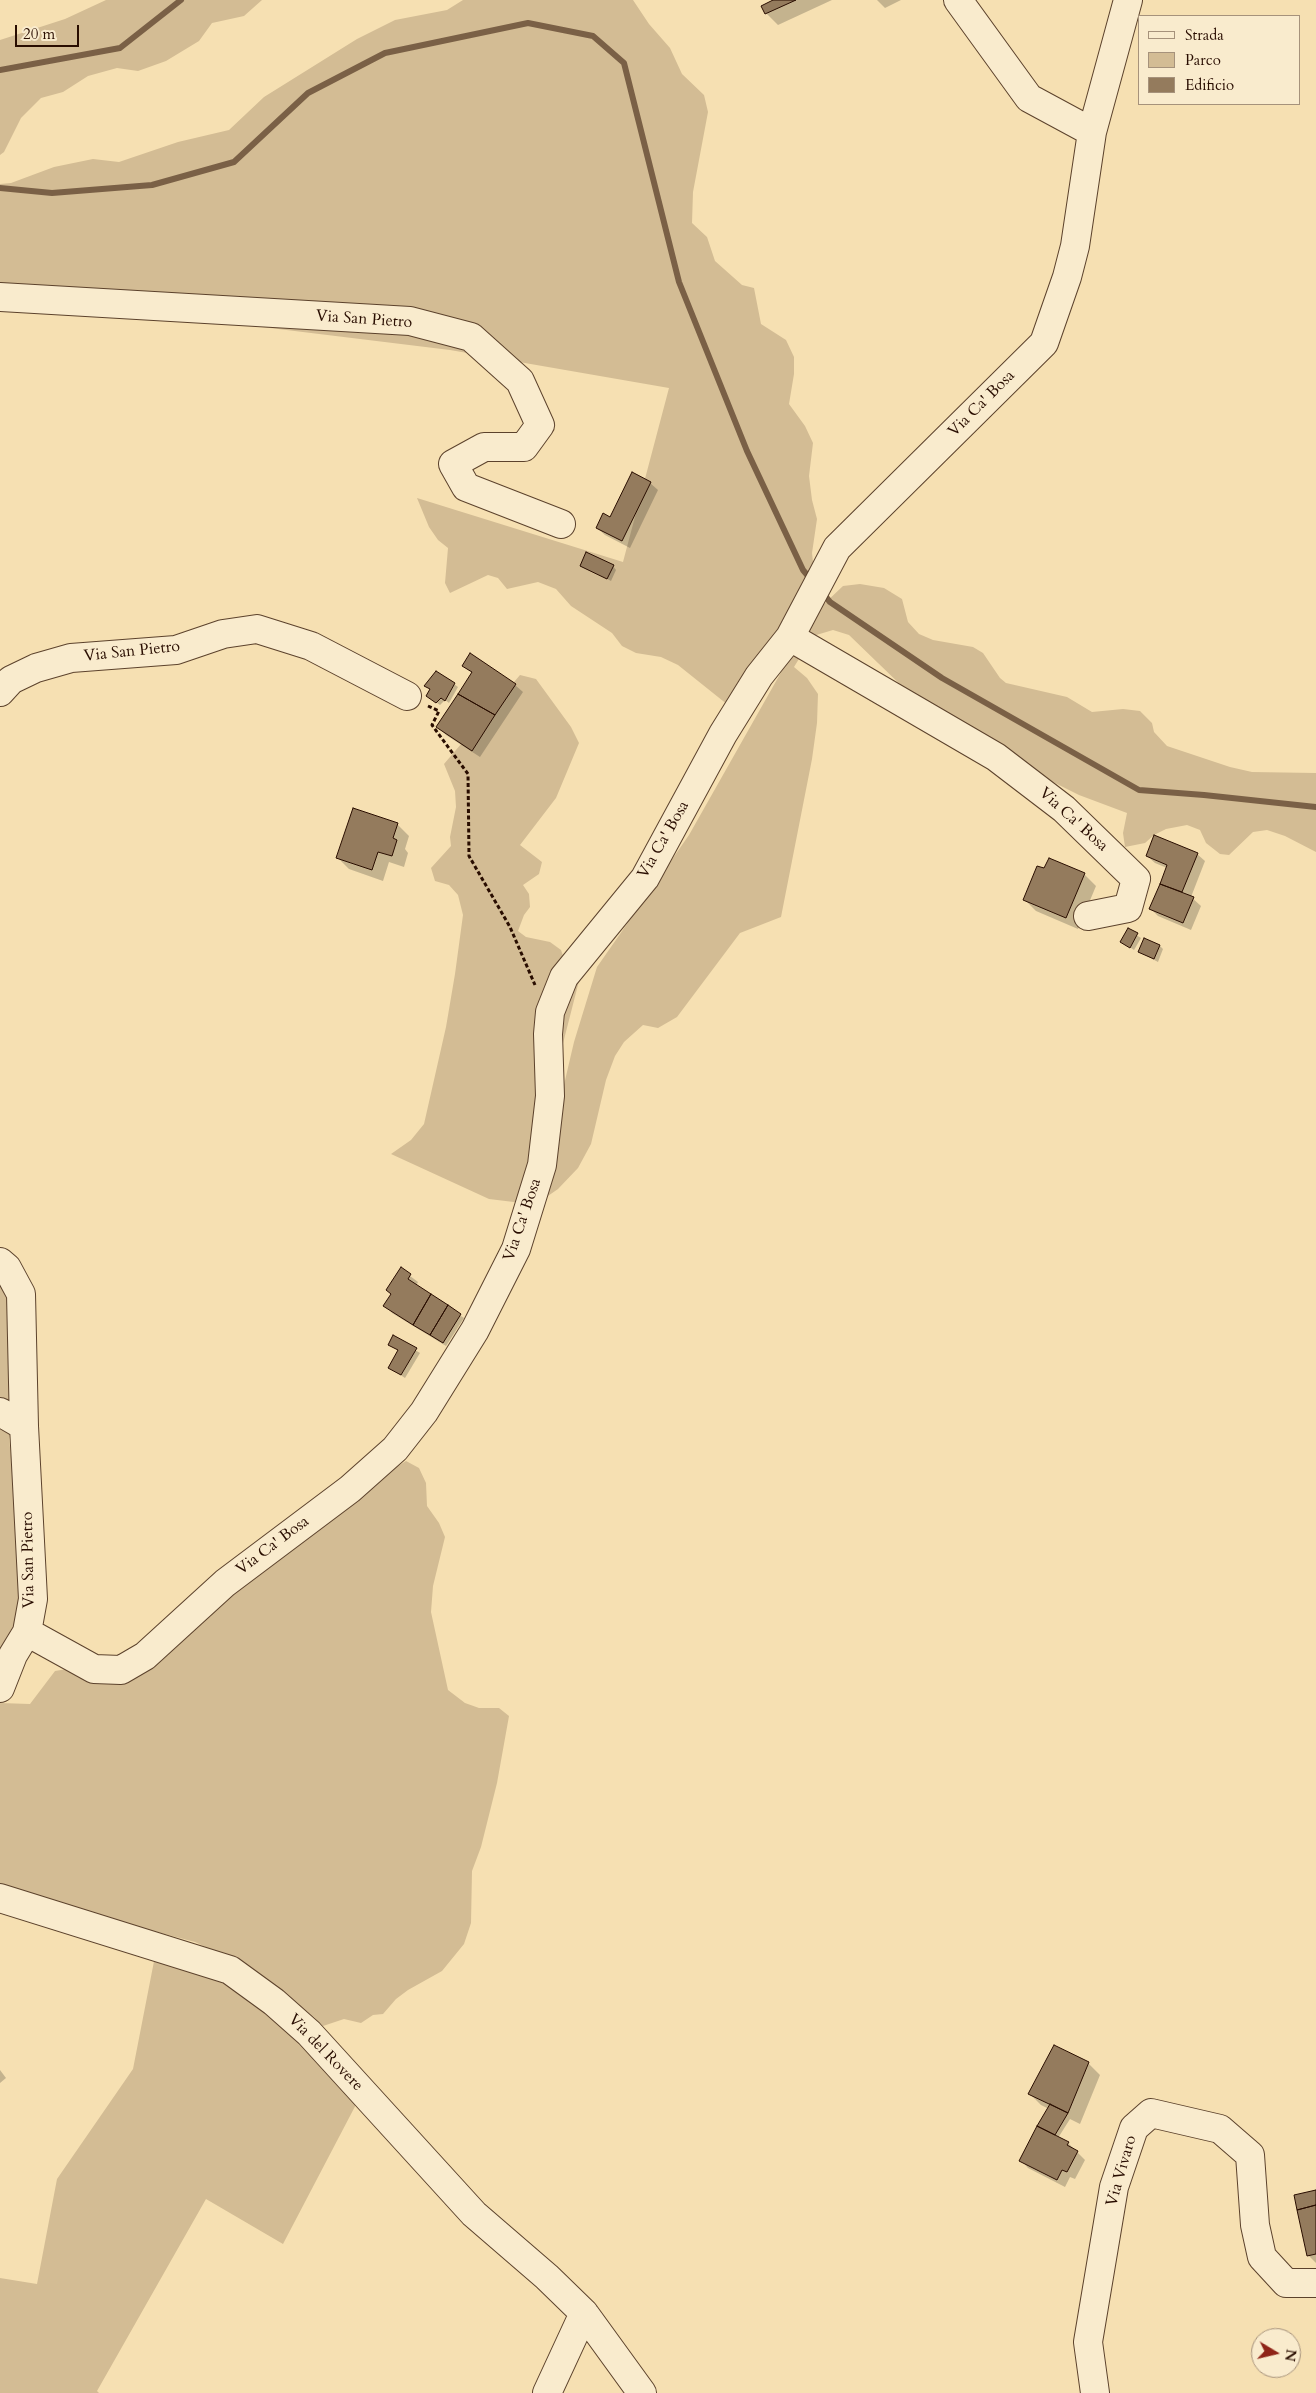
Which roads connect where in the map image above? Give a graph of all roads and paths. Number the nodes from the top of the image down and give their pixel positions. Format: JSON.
{"nodes":[{"id":1,"x":958,"y":0,"type":"edge"},
{"id":2,"x":1128,"y":0,"type":"edge"},
{"id":3,"x":1092,"y":132,"type":"junction"},
{"id":4,"x":0,"y":297,"type":"edge"},
{"id":5,"x":561,"y":524,"type":"dead end"},
{"id":6,"x":790,"y":637,"type":"junction"},
{"id":7,"x":0,"y":692,"type":"edge"},
{"id":8,"x":407,"y":696,"type":"joint"},
{"id":9,"x":1088,"y":916,"type":"dead end"},
{"id":10,"x":550,"y":1012,"type":"junction"},
{"id":11,"x":0,"y":1262,"type":"edge"},
{"id":12,"x":0,"y":1412,"type":"edge"},
{"id":13,"x":24,"y":1426,"type":"junction"},
{"id":14,"x":27,"y":1632,"type":"junction"},
{"id":15,"x":0,"y":1688,"type":"edge"},
{"id":16,"x":0,"y":1898,"type":"edge"},
{"id":17,"x":1316,"y":2282,"type":"edge"},
{"id":18,"x":584,"y":2313,"type":"junction"},
{"id":19,"x":547,"y":2393,"type":"edge"},
{"id":20,"x":642,"y":2393,"type":"edge"},
{"id":21,"x":1095,"y":2393,"type":"edge"}],
"edges":[{"from":1,"to":3,"type":"street"},
{"from":2,"to":3,"type":"street","name":"Via Ca' Bosa"},
{"from":3,"to":6,"type":"street","name":"Via Ca' Bosa"},
{"from":4,"to":5,"type":"street","name":"Via San Pietro"},
{"from":6,"to":9,"type":"street","name":"Via Ca' Bosa"},
{"from":6,"to":10,"type":"street","name":"Via Ca' Bosa"},
{"from":7,"to":8,"type":"street","name":"Via San Pietro"},
{"from":8,"to":10,"type":"path"},
{"from":10,"to":14,"type":"street","name":"Via Ca' Bosa"},
{"from":11,"to":13,"type":"street","name":"Via San Pietro"},
{"from":12,"to":13,"type":"street"},
{"from":13,"to":14,"type":"street","name":"Via San Pietro"},
{"from":14,"to":15,"type":"street","name":"Via San Pietro"},
{"from":16,"to":18,"type":"street","name":"Via del Rovere"},
{"from":17,"to":21,"type":"street","name":"Via Vivaro"},
{"from":18,"to":19,"type":"street"},
{"from":18,"to":20,"type":"street"}]}
